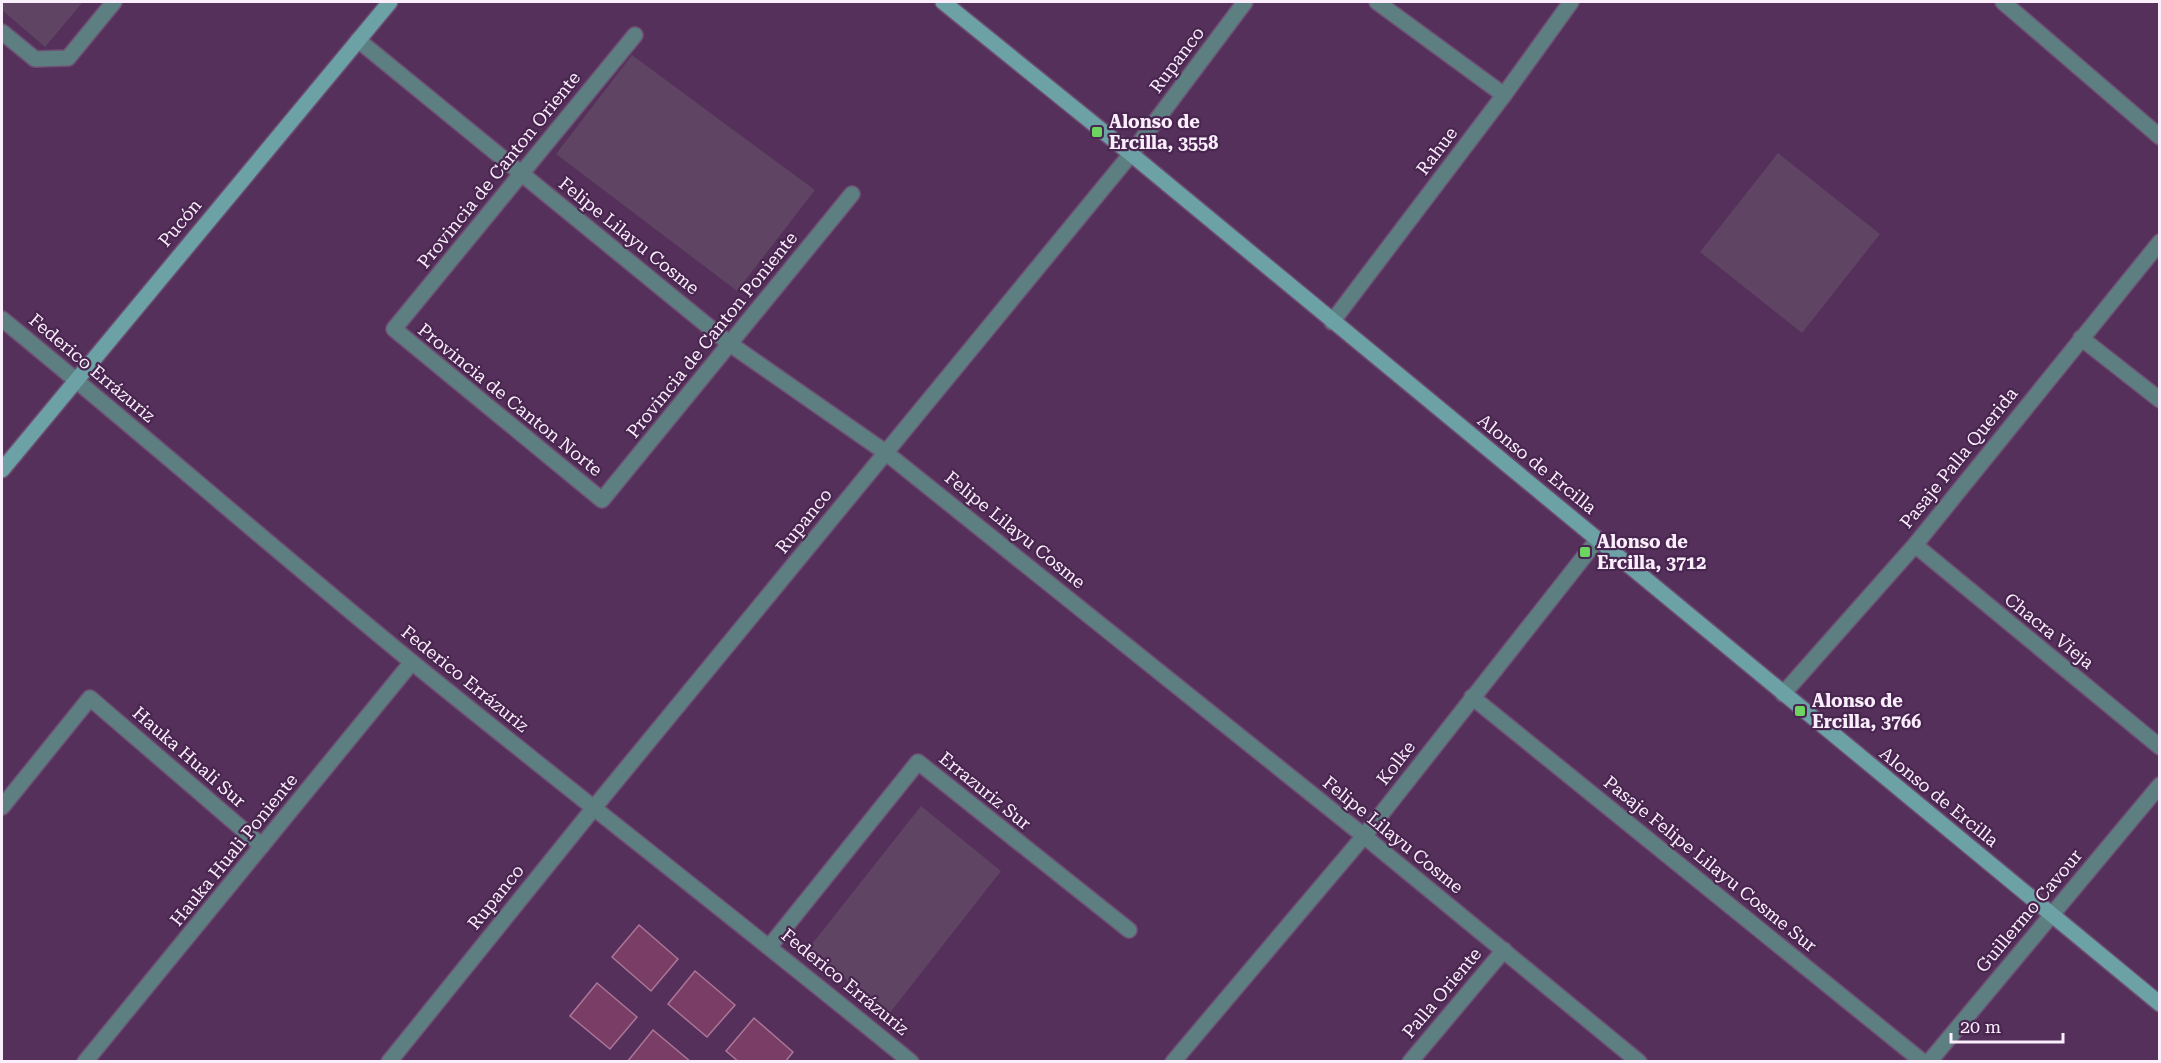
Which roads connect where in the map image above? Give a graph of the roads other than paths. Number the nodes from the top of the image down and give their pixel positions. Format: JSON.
{"nodes":[{"id":1,"x":114,"y":2,"type":"edge"},
{"id":2,"x":390,"y":2,"type":"edge"},
{"id":3,"x":943,"y":2,"type":"edge"},
{"id":4,"x":1245,"y":2,"type":"edge"},
{"id":5,"x":1377,"y":2,"type":"edge"},
{"id":6,"x":1571,"y":2,"type":"edge"},
{"id":7,"x":2003,"y":2,"type":"edge"},
{"id":8,"x":2,"y":32,"type":"edge"},
{"id":9,"x":635,"y":35,"type":"dead end"},
{"id":10,"x":358,"y":40,"type":"junction"},
{"id":11,"x":1504,"y":95,"type":"junction"},
{"id":12,"x":2160,"y":137,"type":"edge"},
{"id":13,"x":1131,"y":154,"type":"junction"},
{"id":14,"x":522,"y":173,"type":"junction"},
{"id":15,"x":852,"y":194,"type":"dead end"},
{"id":16,"x":2160,"y":242,"type":"edge"},
{"id":17,"x":2,"y":319,"type":"edge"},
{"id":18,"x":1332,"y":322,"type":"junction"},
{"id":19,"x":394,"y":329,"type":"joint"},
{"id":20,"x":2081,"y":338,"type":"junction"},
{"id":21,"x":730,"y":344,"type":"junction"},
{"id":22,"x":75,"y":379,"type":"junction"},
{"id":23,"x":2160,"y":400,"type":"edge"},
{"id":24,"x":885,"y":452,"type":"junction"},
{"id":25,"x":2,"y":470,"type":"edge"},
{"id":26,"x":602,"y":500,"type":"joint"},
{"id":27,"x":1598,"y":539,"type":"junction"},
{"id":28,"x":1915,"y":546,"type":"junction"},
{"id":29,"x":412,"y":662,"type":"junction"},
{"id":30,"x":1783,"y":694,"type":"junction"},
{"id":31,"x":1472,"y":697,"type":"junction"},
{"id":32,"x":2160,"y":747,"type":"edge"},
{"id":33,"x":2160,"y":785,"type":"edge"},
{"id":34,"x":2,"y":807,"type":"edge"},
{"id":35,"x":593,"y":809,"type":"junction"},
{"id":36,"x":1364,"y":836,"type":"junction"},
{"id":37,"x":262,"y":846,"type":"junction"},
{"id":38,"x":2050,"y":915,"type":"junction"},
{"id":39,"x":1129,"y":930,"type":"dead end"},
{"id":40,"x":770,"y":946,"type":"junction"},
{"id":41,"x":1504,"y":950,"type":"junction"},
{"id":42,"x":2160,"y":1004,"type":"edge"},
{"id":43,"x":1636,"y":1061,"type":"edge"},
{"id":44,"x":85,"y":1062,"type":"edge"},
{"id":45,"x":389,"y":1062,"type":"edge"},
{"id":46,"x":910,"y":1062,"type":"edge"},
{"id":47,"x":1173,"y":1062,"type":"edge"},
{"id":48,"x":1410,"y":1062,"type":"edge"},
{"id":49,"x":1923,"y":1062,"type":"edge"},
{"id":50,"x":1929,"y":1062,"type":"edge"}],
"edges":[{"from":1,"to":8,"type":"street"},
{"from":2,"to":10,"type":"street","name":"Pucón"},
{"from":3,"to":13,"type":"street","name":"Alonso de Ercilla"},
{"from":4,"to":13,"type":"street","name":"Rupanco"},
{"from":5,"to":11,"type":"street"},
{"from":6,"to":11,"type":"street","name":"Rahue"},
{"from":7,"to":12,"type":"street"},
{"from":9,"to":14,"type":"street","name":"Provincia de Canton Oriente"},
{"from":10,"to":14,"type":"street","name":"Felipe Lilayu Cosme"},
{"from":10,"to":22,"type":"street","name":"Pucón"},
{"from":11,"to":18,"type":"street","name":"Rahue"},
{"from":13,"to":18,"type":"street","name":"Alonso de Ercilla"},
{"from":13,"to":24,"type":"street","name":"Rupanco"},
{"from":14,"to":19,"type":"street","name":"Provincia de Canton Oriente"},
{"from":14,"to":21,"type":"street","name":"Felipe Lilayu Cosme"},
{"from":15,"to":21,"type":"street","name":"Provincia de Canton Poniente"},
{"from":16,"to":20,"type":"street","name":"Pasaje Palla Querida"},
{"from":17,"to":22,"type":"street","name":"Federico Errázuriz"},
{"from":18,"to":27,"type":"street","name":"Alonso de Ercilla"},
{"from":19,"to":26,"type":"street","name":"Provincia de Canton Norte"},
{"from":20,"to":23,"type":"street"},
{"from":20,"to":28,"type":"street","name":"Pasaje Palla Querida"},
{"from":21,"to":24,"type":"street","name":"Felipe Lilayu Cosme"},
{"from":21,"to":26,"type":"street","name":"Provincia de Canton Poniente"},
{"from":22,"to":25,"type":"street","name":"Pucón"},
{"from":22,"to":29,"type":"street","name":"Federico Errázuriz"},
{"from":24,"to":35,"type":"street","name":"Rupanco"},
{"from":24,"to":36,"type":"street","name":"Felipe Lilayu Cosme"},
{"from":27,"to":30,"type":"street","name":"Alonso de Ercilla"},
{"from":27,"to":31,"type":"street","name":"Kolke"},
{"from":28,"to":30,"type":"street","name":"Pasaje Palla Querida"},
{"from":28,"to":32,"type":"street","name":"Chacra Vieja"},
{"from":29,"to":35,"type":"street","name":"Federico Errázuriz"},
{"from":29,"to":37,"type":"street","name":"Hauka Huali Poniente"},
{"from":30,"to":38,"type":"street","name":"Alonso de Ercilla"},
{"from":31,"to":36,"type":"street","name":"Kolke"},
{"from":31,"to":49,"type":"street","name":"Pasaje Felipe Lilayu Cosme Sur"},
{"from":33,"to":38,"type":"street","name":"Guillermo Cavour"},
{"from":34,"to":37,"type":"street","name":"Hauka Huali Sur"},
{"from":35,"to":40,"type":"street","name":"Federico Errázuriz"},
{"from":35,"to":45,"type":"street","name":"Rupanco"},
{"from":36,"to":41,"type":"street","name":"Felipe Lilayu Cosme"},
{"from":36,"to":47,"type":"street","name":"Kolke"},
{"from":37,"to":44,"type":"street","name":"Hauka Huali Poniente"},
{"from":38,"to":42,"type":"street","name":"Alonso de Ercilla"},
{"from":38,"to":50,"type":"street","name":"Guillermo Cavour"},
{"from":39,"to":40,"type":"street","name":"Errazuriz Sur"},
{"from":40,"to":46,"type":"street","name":"Federico Errázuriz"},
{"from":41,"to":43,"type":"street","name":"Felipe Lilayu Cosme"},
{"from":41,"to":48,"type":"street","name":"Palla Oriente"}]}
